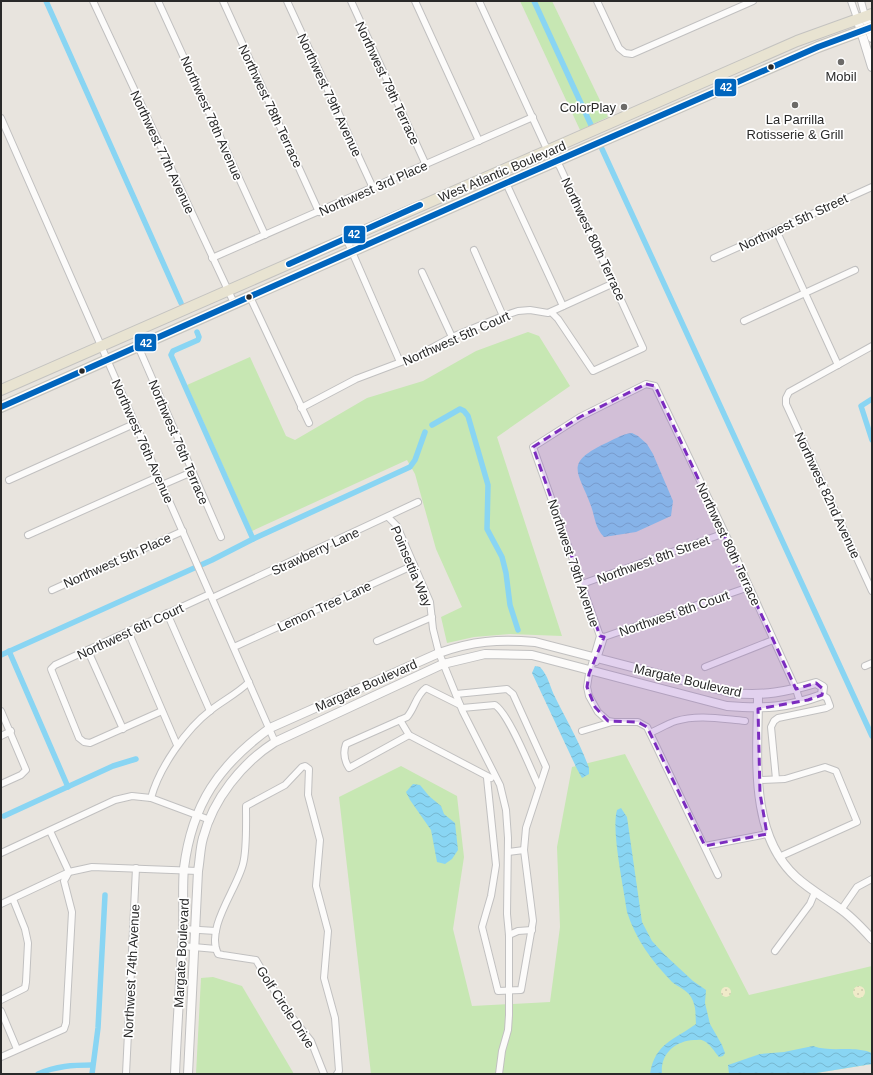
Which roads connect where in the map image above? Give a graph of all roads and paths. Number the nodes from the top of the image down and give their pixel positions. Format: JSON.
{"nodes":[{"id":1,"x":93,"y":1,"type":"edge"},
{"id":2,"x":158,"y":1,"type":"edge"},
{"id":3,"x":223,"y":1,"type":"edge"},
{"id":4,"x":287,"y":1,"type":"edge"},
{"id":5,"x":351,"y":1,"type":"edge"},
{"id":6,"x":416,"y":1,"type":"edge"},
{"id":7,"x":479,"y":1,"type":"edge"},
{"id":8,"x":597,"y":1,"type":"edge"},
{"id":9,"x":753,"y":1,"type":"edge"},
{"id":10,"x":851,"y":1,"type":"edge"},
{"id":11,"x":861,"y":1,"type":"edge"},
{"id":12,"x":865,"y":16,"type":"edge"},
{"id":13,"x":867,"y":28,"type":"edge"},
{"id":14,"x":872,"y":38,"type":"edge"},
{"id":15,"x":872,"y":67,"type":"edge"},
{"id":16,"x":533,"y":117,"type":"junction"},
{"id":17,"x":1,"y":118,"type":"edge"},
{"id":18,"x":479,"y":141,"type":"junction"},
{"id":19,"x":549,"y":150,"type":"junction"},
{"id":20,"x":557,"y":161,"type":"junction"},
{"id":21,"x":426,"y":165,"type":"junction"},
{"id":22,"x":506,"y":183,"type":"junction"},
{"id":23,"x":872,"y":187,"type":"edge"},
{"id":24,"x":373,"y":188,"type":"junction"},
{"id":25,"x":319,"y":212,"type":"junction"},
{"id":26,"x":776,"y":230,"type":"junction"},
{"id":27,"x":265,"y":235,"type":"junction"},
{"id":28,"x":346,"y":238,"type":"junction"},
{"id":29,"x":474,"y":250,"type":"dead end"},
{"id":30,"x":352,"y":252,"type":"junction"},
{"id":31,"x":212,"y":258,"type":"junction"},
{"id":32,"x":714,"y":258,"type":"dead end"},
{"id":33,"x":855,"y":270,"type":"dead end"},
{"id":34,"x":422,"y":272,"type":"dead end"},
{"id":35,"x":614,"y":283,"type":"junction"},
{"id":36,"x":228,"y":291,"type":"junction"},
{"id":37,"x":805,"y":294,"type":"junction"},
{"id":38,"x":250,"y":296,"type":"junction"},
{"id":39,"x":234,"y":303,"type":"junction"},
{"id":40,"x":563,"y":306,"type":"junction"},
{"id":41,"x":551,"y":312,"type":"junction"},
{"id":42,"x":503,"y":316,"type":"junction"},
{"id":43,"x":744,"y":321,"type":"dead end"},
{"id":44,"x":452,"y":337,"type":"junction"},
{"id":45,"x":102,"y":346,"type":"junction"},
{"id":46,"x":138,"y":346,"type":"junction"},
{"id":47,"x":872,"y":346,"type":"edge"},
{"id":48,"x":107,"y":359,"type":"junction"},
{"id":49,"x":400,"y":362,"type":"junction"},
{"id":50,"x":838,"y":365,"type":"junction"},
{"id":51,"x":655,"y":386,"type":"joint"},
{"id":52,"x":1,"y":390,"type":"edge"},
{"id":53,"x":1,"y":407,"type":"edge"},
{"id":54,"x":301,"y":408,"type":"junction"},
{"id":55,"x":309,"y":423,"type":"dead end"},
{"id":56,"x":134,"y":424,"type":"junction"},
{"id":57,"x":192,"y":472,"type":"junction"},
{"id":58,"x":158,"y":477,"type":"junction"},
{"id":59,"x":8,"y":480,"type":"dead end"},
{"id":60,"x":162,"y":485,"type":"junction"},
{"id":61,"x":418,"y":502,"type":"dead end"},
{"id":62,"x":388,"y":517,"type":"junction"},
{"id":63,"x":183,"y":531,"type":"junction"},
{"id":64,"x":725,"y":533,"type":"junction"},
{"id":65,"x":28,"y":535,"type":"dead end"},
{"id":66,"x":221,"y":537,"type":"dead end"},
{"id":67,"x":414,"y":565,"type":"junction"},
{"id":68,"x":582,"y":584,"type":"junction"},
{"id":69,"x":749,"y":586,"type":"junction"},
{"id":70,"x":52,"y":590,"type":"dead end"},
{"id":71,"x":872,"y":591,"type":"edge"},
{"id":72,"x":211,"y":596,"type":"junction"},
{"id":73,"x":166,"y":613,"type":"junction"},
{"id":74,"x":432,"y":616,"type":"junction"},
{"id":75,"x":128,"y":631,"type":"junction"},
{"id":76,"x":602,"y":637,"type":"junction"},
{"id":77,"x":773,"y":640,"type":"junction"},
{"id":78,"x":377,"y":641,"type":"dead end"},
{"id":79,"x":234,"y":647,"type":"junction"},
{"id":80,"x":88,"y":651,"type":"junction"},
{"id":81,"x":439,"y":653,"type":"junction"},
{"id":82,"x":596,"y":657,"type":"junction"},
{"id":83,"x":872,"y":663,"type":"edge"},
{"id":84,"x":443,"y":664,"type":"junction"},
{"id":85,"x":865,"y":666,"type":"dead end"},
{"id":86,"x":705,"y":667,"type":"dead end"},
{"id":87,"x":591,"y":670,"type":"junction"},
{"id":88,"x":249,"y":682,"type":"junction"},
{"id":89,"x":796,"y":689,"type":"junction"},
{"id":90,"x":456,"y":694,"type":"junction"},
{"id":91,"x":758,"y":695,"type":"junction"},
{"id":92,"x":822,"y":695,"type":"junction"},
{"id":93,"x":800,"y":702,"type":"junction"},
{"id":94,"x":461,"y":706,"type":"junction"},
{"id":95,"x":758,"y":709,"type":"junction"},
{"id":96,"x":1,"y":711,"type":"edge"},
{"id":97,"x":162,"y":711,"type":"junction"},
{"id":98,"x":210,"y":711,"type":"junction"},
{"id":99,"x":400,"y":720,"type":"junction"},
{"id":100,"x":745,"y":721,"type":"dead end"},
{"id":101,"x":612,"y":722,"type":"junction"},
{"id":102,"x":270,"y":728,"type":"junction"},
{"id":103,"x":123,"y":729,"type":"junction"},
{"id":104,"x":11,"y":731,"type":"junction"},
{"id":105,"x":582,"y":731,"type":"dead end"},
{"id":106,"x":650,"y":733,"type":"junction"},
{"id":107,"x":409,"y":735,"type":"junction"},
{"id":108,"x":1,"y":736,"type":"edge"},
{"id":109,"x":275,"y":742,"type":"junction"},
{"id":110,"x":177,"y":745,"type":"junction"},
{"id":111,"x":487,"y":778,"type":"junction"},
{"id":112,"x":496,"y":779,"type":"junction"},
{"id":113,"x":776,"y":779,"type":"junction"},
{"id":114,"x":759,"y":780,"type":"junction"},
{"id":115,"x":1,"y":784,"type":"edge"},
{"id":116,"x":539,"y":787,"type":"junction"},
{"id":117,"x":151,"y":798,"type":"junction"},
{"id":118,"x":196,"y":815,"type":"junction"},
{"id":119,"x":210,"y":820,"type":"junction"},
{"id":120,"x":50,"y":831,"type":"junction"},
{"id":121,"x":767,"y":834,"type":"junction"},
{"id":122,"x":705,"y":846,"type":"junction"},
{"id":123,"x":524,"y":850,"type":"junction"},
{"id":124,"x":508,"y":852,"type":"junction"},
{"id":125,"x":1,"y":853,"type":"edge"},
{"id":126,"x":780,"y":858,"type":"junction"},
{"id":127,"x":136,"y":868,"type":"junction"},
{"id":128,"x":184,"y":870,"type":"junction"},
{"id":129,"x":198,"y":871,"type":"junction"},
{"id":130,"x":69,"y":872,"type":"junction"},
{"id":131,"x":718,"y":875,"type":"dead end"},
{"id":132,"x":872,"y":879,"type":"edge"},
{"id":133,"x":815,"y":892,"type":"junction"},
{"id":134,"x":13,"y":899,"type":"junction"},
{"id":135,"x":1,"y":904,"type":"edge"},
{"id":136,"x":841,"y":910,"type":"junction"},
{"id":137,"x":183,"y":929,"type":"junction"},
{"id":138,"x":196,"y":930,"type":"junction"},
{"id":139,"x":532,"y":930,"type":"junction"},
{"id":140,"x":216,"y":931,"type":"junction"},
{"id":141,"x":509,"y":935,"type":"junction"},
{"id":142,"x":872,"y":939,"type":"edge"},
{"id":143,"x":182,"y":946,"type":"junction"},
{"id":144,"x":195,"y":947,"type":"junction"},
{"id":145,"x":216,"y":949,"type":"junction"},
{"id":146,"x":775,"y":951,"type":"dead end"},
{"id":147,"x":509,"y":991,"type":"junction"},
{"id":148,"x":1,"y":1000,"type":"edge"},
{"id":149,"x":1,"y":1011,"type":"edge"},
{"id":150,"x":17,"y":1049,"type":"junction"},
{"id":151,"x":1,"y":1057,"type":"edge"},
{"id":152,"x":126,"y":1074,"type":"edge"},
{"id":153,"x":175,"y":1074,"type":"edge"},
{"id":154,"x":188,"y":1074,"type":"edge"},
{"id":155,"x":324,"y":1074,"type":"edge"},
{"id":156,"x":337,"y":1074,"type":"edge"},
{"id":157,"x":499,"y":1074,"type":"edge"}],
"edges":[{"from":1,"to":31,"type":"street","name":"Northwest 77th Avenue"},
{"from":2,"to":27,"type":"street","name":"Northwest 78th Avenue"},
{"from":3,"to":25,"type":"street","name":"Northwest 78th Terrace"},
{"from":4,"to":24,"type":"street","name":"Northwest 79th Avenue"},
{"from":5,"to":21,"type":"street","name":"Northwest 79th Terrace"},
{"from":6,"to":18,"type":"street"},
{"from":7,"to":16,"type":"street","name":"Northwest 80th Terrace"},
{"from":8,"to":9,"type":"street"},
{"from":10,"to":12,"type":"street"},
{"from":11,"to":12,"type":"street"},
{"from":12,"to":13,"type":"street"},
{"from":12,"to":19,"type":"main road","name":"West Atlantic Boulevard"},
{"from":13,"to":14,"type":"street"},
{"from":13,"to":15,"type":"street"},
{"from":13,"to":20,"type":"main road","name":"West Atlantic Boulevard"},
{"from":16,"to":18,"type":"street","name":"Northwest 3rd Place"},
{"from":16,"to":19,"type":"street","name":"Northwest 80th Terrace"},
{"from":17,"to":45,"type":"street","name":"Northwest 76th Avenue"},
{"from":18,"to":21,"type":"street","name":"Northwest 3rd Place"},
{"from":19,"to":20,"type":"street","name":"Northwest 80th Terrace"},
{"from":19,"to":28,"type":"main road","name":"West Atlantic Boulevard"},
{"from":20,"to":22,"type":"main road","name":"West Atlantic Boulevard"},
{"from":20,"to":35,"type":"street","name":"Northwest 80th Terrace"},
{"from":21,"to":24,"type":"street","name":"Northwest 3rd Place"},
{"from":22,"to":30,"type":"main road","name":"West Atlantic Boulevard"},
{"from":22,"to":40,"type":"street"},
{"from":23,"to":26,"type":"street","name":"Northwest 5th Street"},
{"from":24,"to":25,"type":"street","name":"Northwest 3rd Place"},
{"from":25,"to":27,"type":"street","name":"Northwest 3rd Place"},
{"from":26,"to":32,"type":"street","name":"Northwest 5th Street"},
{"from":26,"to":37,"type":"street"},
{"from":27,"to":31,"type":"street","name":"Northwest 3rd Place"},
{"from":28,"to":30,"type":"street"},
{"from":28,"to":36,"type":"main road","name":"West Atlantic Boulevard"},
{"from":29,"to":42,"type":"street"},
{"from":30,"to":38,"type":"main road","name":"West Atlantic Boulevard"},
{"from":30,"to":49,"type":"street"},
{"from":31,"to":36,"type":"street","name":"Northwest 77th Avenue"},
{"from":33,"to":37,"type":"street"},
{"from":34,"to":44,"type":"street"},
{"from":35,"to":40,"type":"street"},
{"from":35,"to":41,"type":"street","name":"Northwest 80th Terrace"},
{"from":36,"to":39,"type":"street","name":"Northwest 77th Avenue"},
{"from":36,"to":45,"type":"main road","name":"West Atlantic Boulevard"},
{"from":37,"to":43,"type":"street"},
{"from":37,"to":50,"type":"street"},
{"from":38,"to":39,"type":"main road","name":"West Atlantic Boulevard"},
{"from":38,"to":54,"type":"street"},
{"from":39,"to":46,"type":"main road","name":"West Atlantic Boulevard"},
{"from":40,"to":41,"type":"street"},
{"from":41,"to":42,"type":"street","name":"Northwest 5th Court"},
{"from":42,"to":44,"type":"street","name":"Northwest 5th Court"},
{"from":44,"to":49,"type":"street","name":"Northwest 5th Court"},
{"from":45,"to":48,"type":"street","name":"Northwest 76th Avenue"},
{"from":45,"to":52,"type":"main road","name":"West Atlantic Boulevard"},
{"from":46,"to":48,"type":"main road","name":"West Atlantic Boulevard"},
{"from":46,"to":57,"type":"street","name":"Northwest 76th Terrace"},
{"from":47,"to":50,"type":"street"},
{"from":48,"to":53,"type":"main road","name":"West Atlantic Boulevard"},
{"from":48,"to":56,"type":"street","name":"Northwest 76th Avenue"},
{"from":49,"to":54,"type":"street","name":"Northwest 5th Court"},
{"from":50,"to":71,"type":"street","name":"Northwest 82nd Avenue"},
{"from":51,"to":64,"type":"street","name":"Northwest 80th Terrace"},
{"from":51,"to":68,"type":"street","name":"Northwest 79th Avenue"},
{"from":54,"to":55,"type":"street"},
{"from":56,"to":58,"type":"street","name":"Northwest 76th Avenue"},
{"from":56,"to":59,"type":"street"},
{"from":57,"to":60,"type":"street"},
{"from":57,"to":66,"type":"street","name":"Northwest 76th Terrace"},
{"from":58,"to":60,"type":"street","name":"Northwest 76th Avenue"},
{"from":58,"to":65,"type":"street"},
{"from":60,"to":63,"type":"street","name":"Northwest 76th Avenue"},
{"from":61,"to":62,"type":"street","name":"Strawberry Lane"},
{"from":62,"to":67,"type":"street","name":"Poinsettia Way"},
{"from":62,"to":72,"type":"street","name":"Strawberry Lane"},
{"from":63,"to":70,"type":"street","name":"Northwest 5th Place"},
{"from":63,"to":72,"type":"street","name":"Northwest 76th Avenue"},
{"from":64,"to":68,"type":"street","name":"Northwest 8th Street"},
{"from":64,"to":69,"type":"street","name":"Northwest 80th Terrace"},
{"from":67,"to":74,"type":"street","name":"Poinsettia Way"},
{"from":67,"to":79,"type":"street","name":"Lemon Tree Lane"},
{"from":68,"to":76,"type":"street","name":"Northwest 79th Avenue"},
{"from":69,"to":76,"type":"street","name":"Northwest 8th Court"},
{"from":69,"to":77,"type":"street","name":"Northwest 80th Terrace"},
{"from":72,"to":73,"type":"street","name":"Northwest 6th Court"},
{"from":72,"to":79,"type":"street","name":"Northwest 76th Avenue"},
{"from":73,"to":75,"type":"street","name":"Northwest 6th Court"},
{"from":73,"to":98,"type":"street"},
{"from":74,"to":78,"type":"street"},
{"from":74,"to":81,"type":"street","name":"Poinsettia Way"},
{"from":75,"to":80,"type":"street","name":"Northwest 6th Court"},
{"from":75,"to":97,"type":"street"},
{"from":76,"to":82,"type":"street","name":"Northwest 79th Avenue"},
{"from":77,"to":86,"type":"street"},
{"from":77,"to":89,"type":"street","name":"Northwest 80th Terrace"},
{"from":79,"to":88,"type":"street","name":"Northwest 76th Avenue"},
{"from":80,"to":103,"type":"street"},
{"from":80,"to":103,"type":"street","name":"Northwest 6th Court"},
{"from":81,"to":82,"type":"street","name":"Margate Boulevard"},
{"from":81,"to":84,"type":"street","name":"Poinsettia Way"},
{"from":81,"to":102,"type":"street","name":"Margate Boulevard"},
{"from":82,"to":87,"type":"street","name":"Northwest 79th Avenue"},
{"from":82,"to":91,"type":"street","name":"Margate Boulevard"},
{"from":83,"to":85,"type":"street"},
{"from":84,"to":87,"type":"street","name":"Margate Boulevard"},
{"from":84,"to":90,"type":"street","name":"Poinsettia Way"},
{"from":84,"to":109,"type":"street","name":"Margate Boulevard"},
{"from":87,"to":95,"type":"street","name":"Margate Boulevard"},
{"from":87,"to":101,"type":"street"},
{"from":88,"to":98,"type":"street"},
{"from":88,"to":102,"type":"street","name":"Northwest 76th Avenue"},
{"from":89,"to":91,"type":"street","name":"Margate Boulevard"},
{"from":89,"to":92,"type":"street","name":"Margate Boulevard"},
{"from":89,"to":93,"type":"street","name":"Northwest 80th Terrace"},
{"from":90,"to":94,"type":"street","name":"Poinsettia Way"},
{"from":90,"to":116,"type":"street"},
{"from":91,"to":95,"type":"street"},
{"from":92,"to":93,"type":"street","name":"Margate Boulevard"},
{"from":92,"to":113,"type":"street"},
{"from":93,"to":95,"type":"street","name":"Margate Boulevard"},
{"from":94,"to":99,"type":"street"},
{"from":94,"to":112,"type":"street","name":"Poinsettia Way"},
{"from":94,"to":116,"type":"street"},
{"from":95,"to":114,"type":"street"},
{"from":96,"to":104,"type":"street"},
{"from":97,"to":103,"type":"street"},
{"from":97,"to":110,"type":"street"},
{"from":98,"to":110,"type":"street"},
{"from":99,"to":107,"type":"street"},
{"from":99,"to":107,"type":"street"},
{"from":100,"to":106,"type":"street"},
{"from":101,"to":105,"type":"street"},
{"from":101,"to":106,"type":"street"},
{"from":102,"to":109,"type":"street","name":"Northwest 76th Avenue"},
{"from":102,"to":118,"type":"street","name":"Margate Boulevard"},
{"from":104,"to":108,"type":"street"},
{"from":104,"to":115,"type":"street"},
{"from":106,"to":122,"type":"street"},
{"from":107,"to":111,"type":"street"},
{"from":109,"to":119,"type":"street","name":"Margate Boulevard"},
{"from":110,"to":117,"type":"street"},
{"from":111,"to":112,"type":"street"},
{"from":111,"to":147,"type":"street"},
{"from":112,"to":124,"type":"street","name":"Poinsettia Way"},
{"from":113,"to":114,"type":"street"},
{"from":113,"to":126,"type":"street"},
{"from":114,"to":121,"type":"street"},
{"from":116,"to":123,"type":"street"},
{"from":117,"to":118,"type":"street"},
{"from":117,"to":120,"type":"street"},
{"from":118,"to":119,"type":"street"},
{"from":118,"to":128,"type":"street","name":"Margate Boulevard"},
{"from":119,"to":129,"type":"street","name":"Margate Boulevard"},
{"from":120,"to":125,"type":"street"},
{"from":120,"to":130,"type":"street"},
{"from":121,"to":122,"type":"street"},
{"from":121,"to":126,"type":"street"},
{"from":122,"to":131,"type":"street"},
{"from":123,"to":124,"type":"street"},
{"from":123,"to":139,"type":"street"},
{"from":124,"to":141,"type":"street","name":"Poinsettia Way"},
{"from":126,"to":133,"type":"street"},
{"from":127,"to":128,"type":"street"},
{"from":127,"to":130,"type":"street"},
{"from":127,"to":152,"type":"street","name":"Northwest 74th Avenue"},
{"from":128,"to":129,"type":"street"},
{"from":128,"to":137,"type":"street","name":"Margate Boulevard"},
{"from":129,"to":138,"type":"street","name":"Margate Boulevard"},
{"from":130,"to":134,"type":"street"},
{"from":130,"to":150,"type":"street"},
{"from":132,"to":136,"type":"street"},
{"from":133,"to":136,"type":"street"},
{"from":133,"to":146,"type":"street"},
{"from":134,"to":135,"type":"street"},
{"from":134,"to":148,"type":"street"},
{"from":136,"to":142,"type":"street"},
{"from":137,"to":138,"type":"street"},
{"from":137,"to":143,"type":"street","name":"Margate Boulevard"},
{"from":138,"to":140,"type":"street"},
{"from":138,"to":144,"type":"street","name":"Margate Boulevard"},
{"from":139,"to":141,"type":"street"},
{"from":139,"to":147,"type":"street"},
{"from":140,"to":145,"type":"street","name":"Golf Circle Drive"},
{"from":140,"to":156,"type":"street","name":"Golf Circle Drive"},
{"from":141,"to":147,"type":"street","name":"Poinsettia Way"},
{"from":143,"to":144,"type":"street","name":"Golf Circle Drive"},
{"from":143,"to":153,"type":"street","name":"Margate Boulevard"},
{"from":144,"to":145,"type":"street","name":"Golf Circle Drive"},
{"from":144,"to":154,"type":"street","name":"Margate Boulevard"},
{"from":145,"to":155,"type":"street","name":"Golf Circle Drive"},
{"from":147,"to":157,"type":"street","name":"Poinsettia Way"},
{"from":149,"to":150,"type":"street"},
{"from":150,"to":151,"type":"street"}]}
